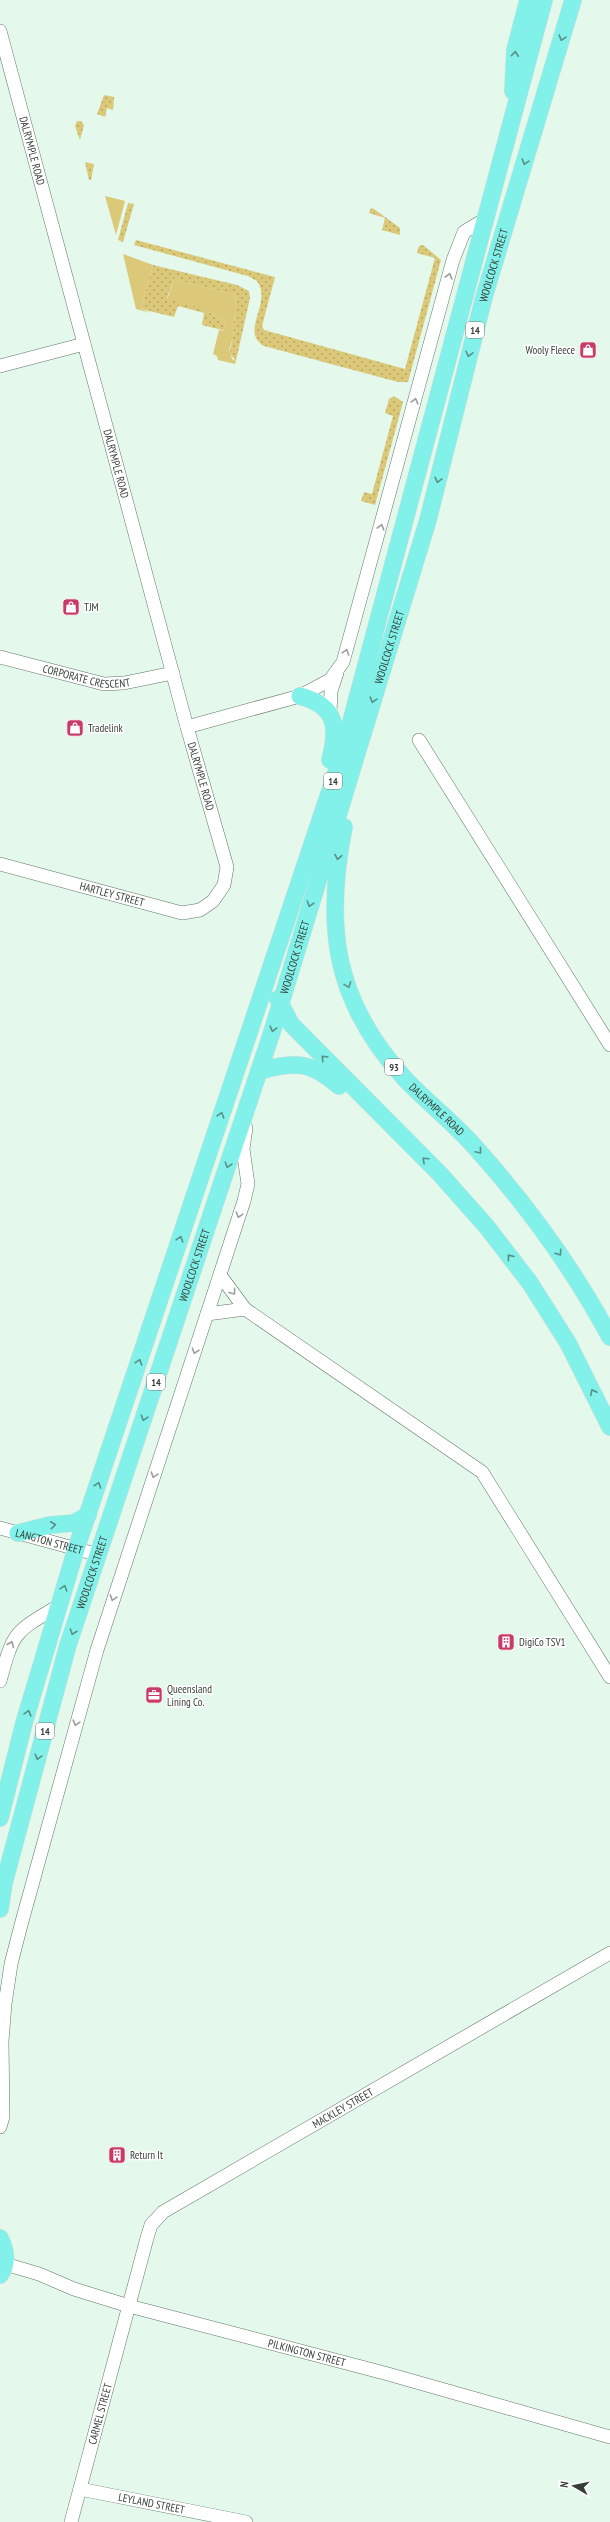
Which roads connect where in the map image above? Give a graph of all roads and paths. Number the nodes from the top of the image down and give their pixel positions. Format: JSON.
{"nodes":[{"id":1,"x":528,"y":0,"type":"edge"},
{"id":2,"x":544,"y":0,"type":"edge"},
{"id":3,"x":573,"y":0,"type":"edge"},
{"id":4,"x":0,"y":31,"type":"edge"},
{"id":5,"x":512,"y":121,"type":"junction"},
{"id":6,"x":487,"y":218,"type":"junction"},
{"id":7,"x":84,"y":344,"type":"junction"},
{"id":8,"x":0,"y":366,"type":"edge"},
{"id":9,"x":0,"y":658,"type":"edge"},
{"id":10,"x":338,"y":670,"type":"junction"},
{"id":11,"x":173,"y":673,"type":"junction"},
{"id":12,"x":300,"y":696,"type":"junction"},
{"id":13,"x":330,"y":712,"type":"junction"},
{"id":14,"x":187,"y":727,"type":"junction"},
{"id":15,"x":362,"y":736,"type":"junction"},
{"id":16,"x":419,"y":740,"type":"dead end"},
{"id":17,"x":312,"y":844,"type":"junction"},
{"id":18,"x":0,"y":864,"type":"edge"},
{"id":19,"x":219,"y":896,"type":"joint"},
{"id":20,"x":272,"y":963,"type":"junction"},
{"id":21,"x":291,"y":966,"type":"junction"},
{"id":22,"x":280,"y":1003,"type":"junction"},
{"id":23,"x":610,"y":1045,"type":"edge"},
{"id":24,"x":259,"y":1071,"type":"junction"},
{"id":25,"x":251,"y":1094,"type":"junction"},
{"id":26,"x":410,"y":1147,"type":"junction"},
{"id":27,"x":220,"y":1275,"type":"junction"},
{"id":28,"x":245,"y":1309,"type":"junction"},
{"id":29,"x":207,"y":1314,"type":"junction"},
{"id":30,"x":610,"y":1337,"type":"edge"},
{"id":31,"x":610,"y":1427,"type":"edge"},
{"id":32,"x":88,"y":1515,"type":"junction"},
{"id":33,"x":0,"y":1528,"type":"edge"},
{"id":34,"x":18,"y":1533,"type":"junction"},
{"id":35,"x":76,"y":1549,"type":"junction"},
{"id":36,"x":99,"y":1555,"type":"junction"},
{"id":37,"x":58,"y":1606,"type":"junction"},
{"id":38,"x":610,"y":1677,"type":"edge"},
{"id":39,"x":0,"y":1681,"type":"edge"},
{"id":40,"x":0,"y":1818,"type":"edge"},
{"id":41,"x":0,"y":1909,"type":"edge"},
{"id":42,"x":610,"y":1953,"type":"edge"},
{"id":43,"x":0,"y":2127,"type":"edge"},
{"id":44,"x":0,"y":2238,"type":"edge"},
{"id":45,"x":3,"y":2270,"type":"edge"},
{"id":46,"x":129,"y":2306,"type":"junction"},
{"id":47,"x":610,"y":2437,"type":"edge"},
{"id":48,"x":80,"y":2489,"type":"junction"},
{"id":49,"x":71,"y":2522,"type":"edge"},
{"id":50,"x":246,"y":2522,"type":"edge"}],
"edges":[{"from":5,"to":1,"type":"main road","one_way":true},
{"from":2,"to":5,"type":"main road","name":"WOOLCOCK STREET","number":"14"},
{"from":3,"to":15,"type":"main road","name":"WOOLCOCK STREET","number":"14","one_way":true},
{"from":4,"to":7,"type":"street","name":"DALRYMPLE ROAD"},
{"from":5,"to":6,"type":"main road","name":"WOOLCOCK STREET","number":"14"},
{"from":10,"to":6,"type":"street","one_way":true},
{"from":6,"to":17,"type":"main road","name":"WOOLCOCK STREET","number":"14"},
{"from":7,"to":8,"type":"street"},
{"from":7,"to":11,"type":"street","name":"DALRYMPLE ROAD"},
{"from":9,"to":11,"type":"street","name":"CORPORATE CRESCENT"},
{"from":10,"to":12,"type":"street"},
{"from":10,"to":13,"type":"street"},
{"from":11,"to":14,"type":"street","name":"DALRYMPLE ROAD"},
{"from":12,"to":13,"type":"main road"},
{"from":12,"to":14,"type":"street"},
{"from":13,"to":17,"type":"main road"},
{"from":14,"to":19,"type":"street","name":"DALRYMPLE ROAD"},
{"from":15,"to":21,"type":"main road","name":"WOOLCOCK STREET","number":"14","one_way":true},
{"from":15,"to":30,"type":"main road","name":"DALRYMPLE ROAD","number":"93","one_way":true},
{"from":16,"to":23,"type":"street"},
{"from":17,"to":20,"type":"main road","name":"WOOLCOCK STREET","number":"14"},
{"from":18,"to":19,"type":"street","name":"HARTLEY STREET"},
{"from":20,"to":21,"type":"main road"},
{"from":20,"to":22,"type":"main road"},
{"from":32,"to":20,"type":"main road","name":"WOOLCOCK STREET","number":"14","one_way":true},
{"from":21,"to":22,"type":"main road","name":"WOOLCOCK STREET","number":"14"},
{"from":22,"to":24,"type":"main road","name":"WOOLCOCK STREET","number":"14","one_way":true},
{"from":26,"to":22,"type":"main road","one_way":true},
{"from":24,"to":25,"type":"main road","name":"WOOLCOCK STREET","number":"14"},
{"from":24,"to":26,"type":"main road"},
{"from":25,"to":27,"type":"street","one_way":true},
{"from":25,"to":36,"type":"main road","name":"WOOLCOCK STREET","number":"14","one_way":true},
{"from":31,"to":26,"type":"main road","one_way":true},
{"from":27,"to":28,"type":"street","one_way":true},
{"from":27,"to":29,"type":"street"},
{"from":28,"to":29,"type":"street"},
{"from":28,"to":38,"type":"street"},
{"from":29,"to":43,"type":"street","one_way":true},
{"from":34,"to":32,"type":"main road","one_way":true},
{"from":32,"to":35,"type":"main road","name":"WOOLCOCK STREET","number":"14"},
{"from":33,"to":34,"type":"street","name":"LANGTON STREET"},
{"from":34,"to":35,"type":"street","name":"LANGTON STREET"},
{"from":35,"to":36,"type":"street","name":"LANGTON STREET"},
{"from":37,"to":35,"type":"main road","name":"WOOLCOCK STREET","number":"14","one_way":true},
{"from":36,"to":41,"type":"main road","name":"WOOLCOCK STREET","number":"14","one_way":true},
{"from":39,"to":37,"type":"street","one_way":true},
{"from":40,"to":37,"type":"main road","name":"WOOLCOCK STREET","number":"14","one_way":true},
{"from":42,"to":46,"type":"street","name":"MACKLEY STREET"},
{"from":44,"to":45,"type":"main road"},
{"from":45,"to":46,"type":"street","name":"PILKINGTON STREET"},
{"from":46,"to":47,"type":"street","name":"PILKINGTON STREET"},
{"from":46,"to":48,"type":"street","name":"CARMEL STREET"},
{"from":48,"to":49,"type":"street","name":"CARMEL STREET"},
{"from":48,"to":50,"type":"street","name":"LEYLAND STREET"}]}
